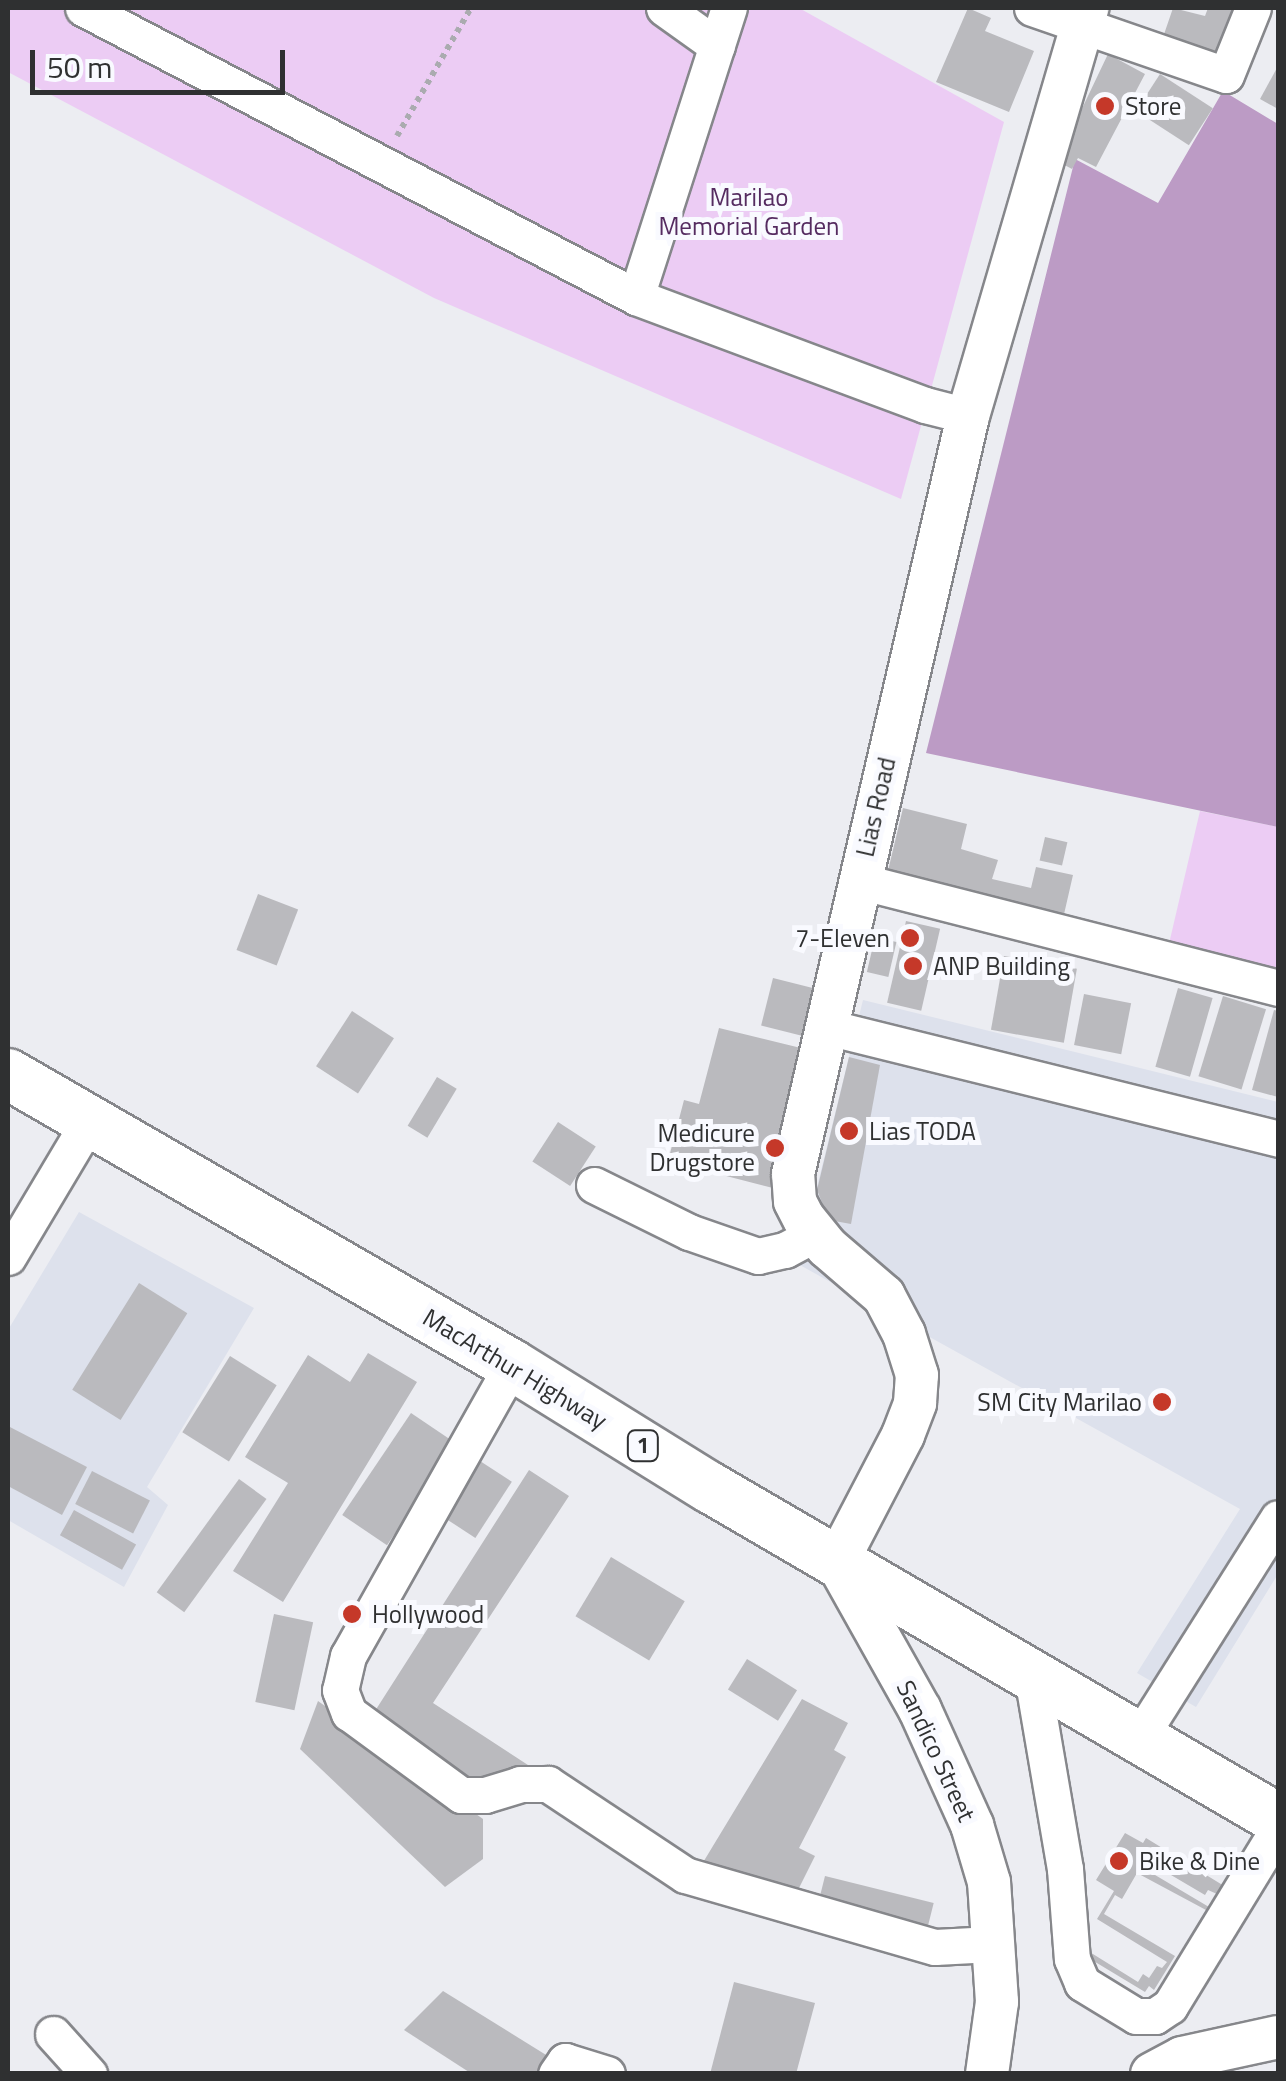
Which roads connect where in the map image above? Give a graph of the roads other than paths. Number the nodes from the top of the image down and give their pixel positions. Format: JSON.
{"nodes":[{"id":1,"x":84,"y":8,"type":"edge"},
{"id":2,"x":664,"y":8,"type":"edge"},
{"id":3,"x":729,"y":8,"type":"edge"},
{"id":4,"x":1032,"y":8,"type":"edge"},
{"id":5,"x":1253,"y":8,"type":"edge"},
{"id":6,"x":1084,"y":15,"type":"edge"},
{"id":7,"x":717,"y":46,"type":"junction"},
{"id":8,"x":636,"y":297,"type":"junction"},
{"id":9,"x":968,"y":416,"type":"junction"},
{"id":10,"x":859,"y":881,"type":"junction"},
{"id":11,"x":1278,"y":988,"type":"edge"},
{"id":12,"x":827,"y":1028,"type":"junction"},
{"id":13,"x":8,"y":1074,"type":"edge"},
{"id":14,"x":89,"y":1121,"type":"junction"},
{"id":15,"x":1278,"y":1139,"type":"edge"},
{"id":16,"x":594,"y":1185,"type":"dead end"},
{"id":17,"x":814,"y":1234,"type":"junction"},
{"id":18,"x":8,"y":1258,"type":"edge"},
{"id":19,"x":512,"y":1366,"type":"junction"},
{"id":20,"x":1278,"y":1518,"type":"edge"},
{"id":21,"x":836,"y":1562,"type":"junction"},
{"id":22,"x":1032,"y":1676,"type":"junction"},
{"id":23,"x":1138,"y":1738,"type":"junction"},
{"id":24,"x":1278,"y":1820,"type":"edge"},
{"id":25,"x":1278,"y":1829,"type":"edge"},
{"id":26,"x":992,"y":1944,"type":"junction"},
{"id":27,"x":52,"y":2034,"type":"dead end"},
{"id":28,"x":1278,"y":2036,"type":"edge"},
{"id":29,"x":89,"y":2074,"type":"edge"},
{"id":30,"x":556,"y":2074,"type":"edge"},
{"id":31,"x":607,"y":2074,"type":"edge"},
{"id":32,"x":987,"y":2074,"type":"edge"},
{"id":33,"x":1152,"y":2074,"type":"edge"}],
"edges":[{"from":1,"to":8,"type":"street"},
{"from":2,"to":7,"type":"street"},
{"from":3,"to":7,"type":"street"},
{"from":4,"to":6,"type":"street"},
{"from":5,"to":6,"type":"street"},
{"from":6,"to":9,"type":"main road","name":"Lias Road"},
{"from":7,"to":8,"type":"street"},
{"from":8,"to":9,"type":"street"},
{"from":9,"to":10,"type":"main road","name":"Lias Road"},
{"from":10,"to":11,"type":"street"},
{"from":10,"to":12,"type":"main road","name":"Lias Road"},
{"from":12,"to":15,"type":"street"},
{"from":12,"to":17,"type":"main road","name":"Lias Road"},
{"from":13,"to":14,"type":"highway","name":"MacArthur Highway","number":"1"},
{"from":14,"to":18,"type":"street"},
{"from":14,"to":19,"type":"highway","name":"MacArthur Highway","number":"1"},
{"from":16,"to":17,"type":"street"},
{"from":17,"to":21,"type":"main road","name":"Lias Road"},
{"from":19,"to":21,"type":"highway","name":"MacArthur Highway","number":"1"},
{"from":19,"to":26,"type":"street"},
{"from":20,"to":23,"type":"street"},
{"from":21,"to":22,"type":"highway","name":"MacArthur Highway","number":"1"},
{"from":21,"to":26,"type":"main road","name":"Sandico Street"},
{"from":22,"to":23,"type":"highway","name":"MacArthur Highway","number":"1"},
{"from":22,"to":25,"type":"street"},
{"from":23,"to":24,"type":"highway","name":"MacArthur Highway","number":"1"},
{"from":26,"to":32,"type":"main road","name":"Sandico Street"},
{"from":27,"to":29,"type":"street"},
{"from":28,"to":33,"type":"main road"},
{"from":30,"to":31,"type":"street"}]}
